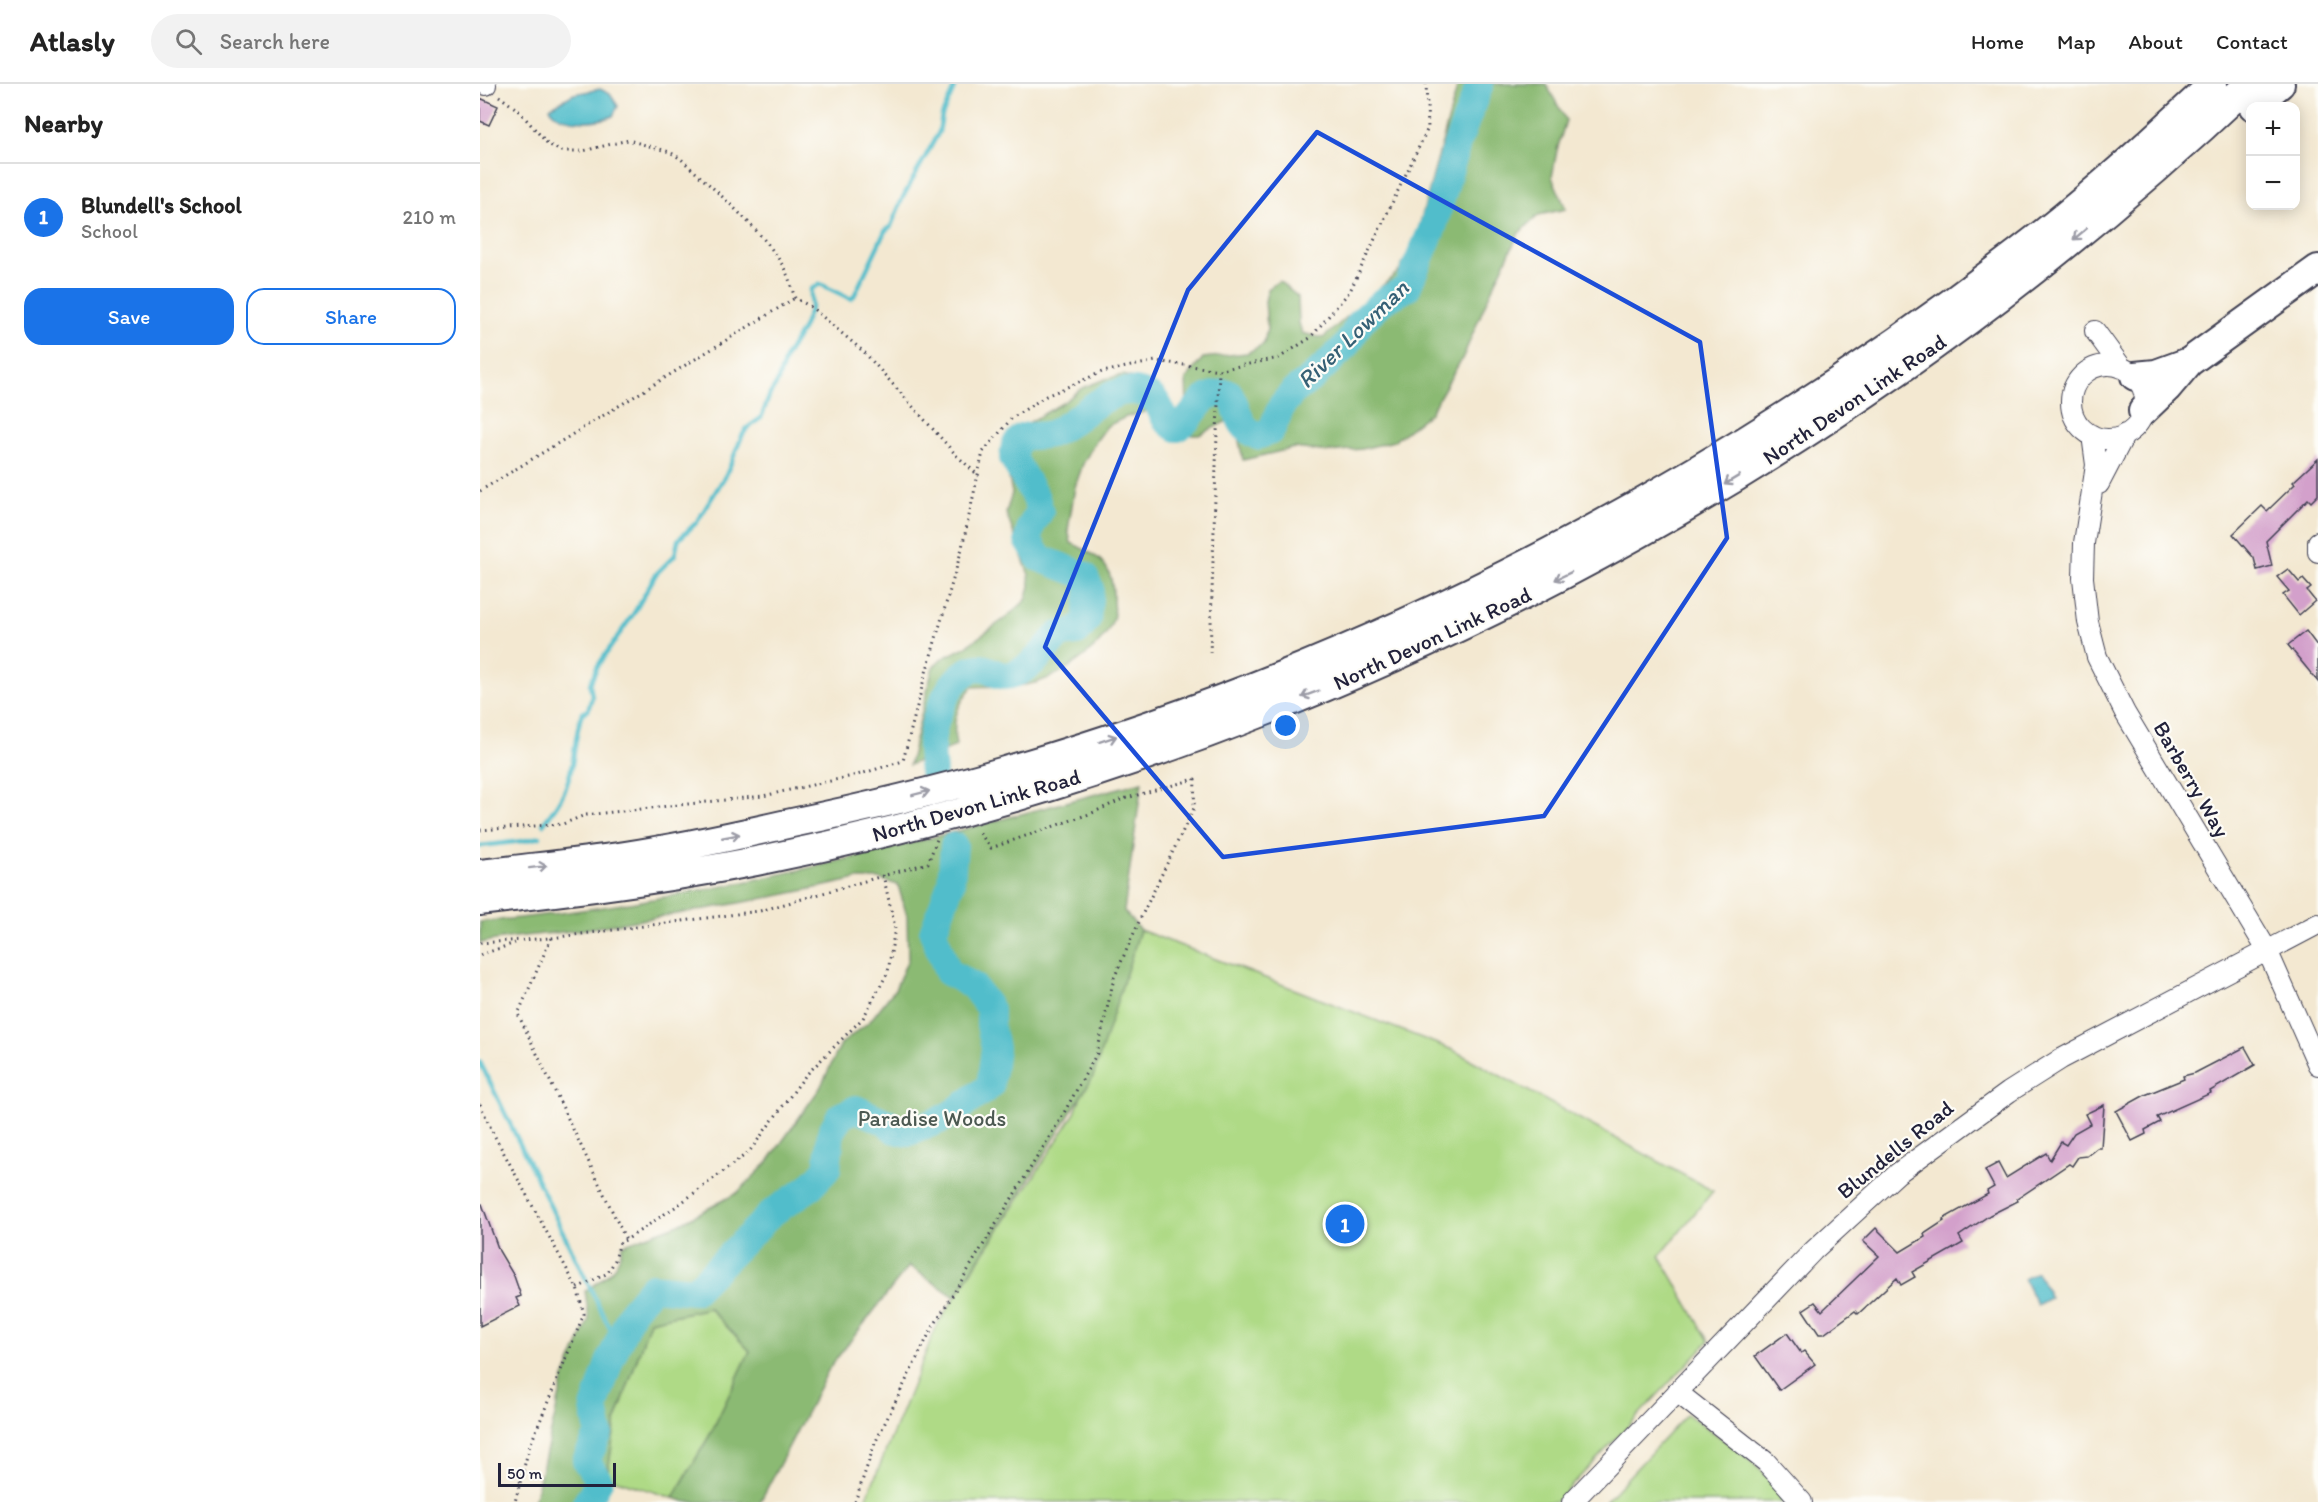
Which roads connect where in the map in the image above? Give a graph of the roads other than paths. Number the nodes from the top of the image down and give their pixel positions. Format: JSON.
{"nodes":[{"id":1,"x":2213,"y":84,"type":"edge"},
{"id":2,"x":2249,"y":84,"type":"edge"},
{"id":3,"x":2280,"y":84,"type":"edge"},
{"id":4,"x":2258,"y":102,"type":"edge"},
{"id":5,"x":2246,"y":111,"type":"edge"},
{"id":6,"x":2117,"y":203,"type":"junction"},
{"id":7,"x":2318,"y":269,"type":"edge"},
{"id":8,"x":2189,"y":362,"type":"junction"},
{"id":9,"x":2086,"y":372,"type":"junction"},
{"id":10,"x":2128,"y":372,"type":"junction"},
{"id":11,"x":2143,"y":411,"type":"junction"},
{"id":12,"x":2125,"y":434,"type":"junction"},
{"id":13,"x":2092,"y":435,"type":"junction"},
{"id":14,"x":2092,"y":500,"type":"junction"},
{"id":15,"x":2318,"y":542,"type":"edge"},
{"id":16,"x":2318,"y":552,"type":"edge"},
{"id":17,"x":480,"y":874,"type":"edge"},
{"id":18,"x":480,"y":901,"type":"edge"},
{"id":19,"x":2318,"y":924,"type":"edge"},
{"id":20,"x":2267,"y":950,"type":"junction"},
{"id":21,"x":2318,"y":1065,"type":"edge"},
{"id":22,"x":1677,"y":1392,"type":"junction"},
{"id":23,"x":1572,"y":1502,"type":"edge"},
{"id":24,"x":1802,"y":1502,"type":"edge"}],
"edges":[{"from":17,"to":1,"type":"highway","name":"North Devon Link Road","one_way":true},
{"from":2,"to":6,"type":"highway","name":"North Devon Link Road"},
{"from":3,"to":4,"type":"highway"},
{"from":5,"to":6,"type":"highway"},
{"from":6,"to":18,"type":"highway","name":"North Devon Link Road","one_way":true},
{"from":7,"to":8,"type":"highway"},
{"from":8,"to":10,"type":"highway"},
{"from":8,"to":11,"type":"highway"},
{"from":9,"to":10,"type":"street"},
{"from":9,"to":10,"type":"street"},
{"from":9,"to":13,"type":"street"},
{"from":10,"to":11,"type":"street"},
{"from":11,"to":12,"type":"street"},
{"from":12,"to":13,"type":"street"},
{"from":12,"to":14,"type":"street","name":"Barberry Way"},
{"from":13,"to":14,"type":"street","name":"Barberry Way"},
{"from":14,"to":20,"type":"street","name":"Barberry Way"},
{"from":15,"to":16,"type":"street"},
{"from":19,"to":20,"type":"street","name":"Blundells Road"},
{"from":20,"to":21,"type":"street","name":"Barberry Way"},
{"from":20,"to":22,"type":"street","name":"Blundells Road"},
{"from":22,"to":23,"type":"street","name":"Blundells Road"},
{"from":22,"to":24,"type":"street"}]}
